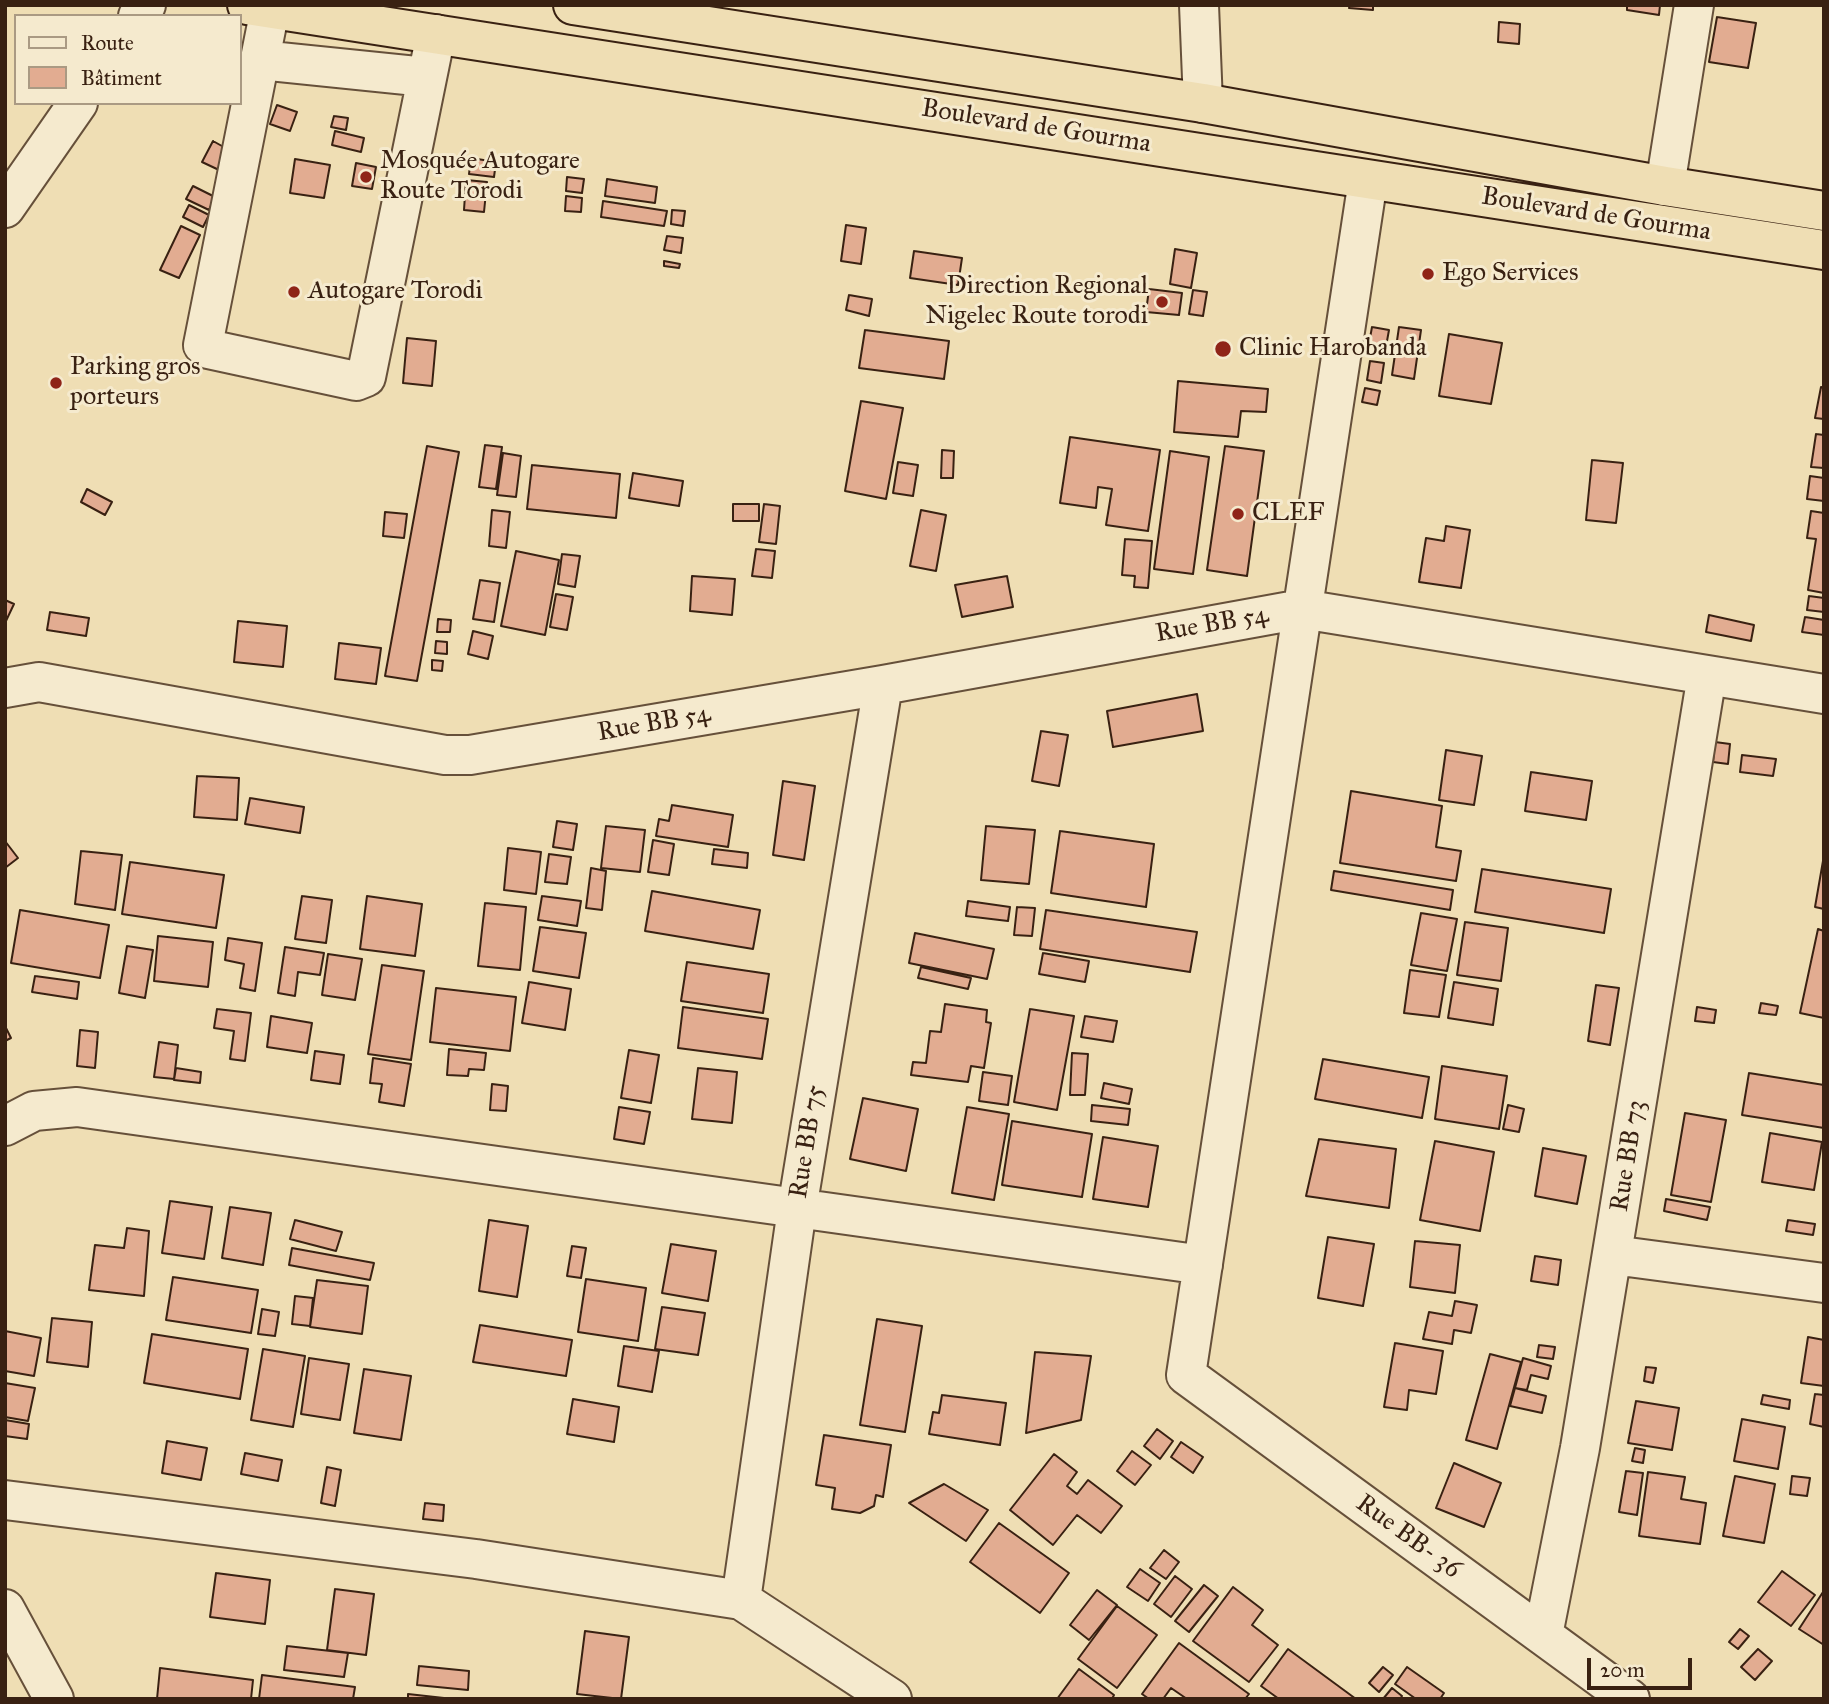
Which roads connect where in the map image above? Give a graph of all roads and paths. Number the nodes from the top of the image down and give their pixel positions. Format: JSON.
{"nodes":[{"id":1,"x":573,"y":5,"type":"edge"},
{"id":2,"x":1199,"y":5,"type":"edge"},
{"id":3,"x":1694,"y":5,"type":"edge"},
{"id":4,"x":259,"y":7,"type":"edge"},
{"id":5,"x":436,"y":34,"type":"junction"},
{"id":6,"x":260,"y":60,"type":"junction"},
{"id":7,"x":426,"y":77,"type":"junction"},
{"id":8,"x":1203,"y":103,"type":"junction"},
{"id":9,"x":77,"y":105,"type":"edge"},
{"id":10,"x":1368,"y":180,"type":"junction"},
{"id":11,"x":1665,"y":186,"type":"junction"},
{"id":12,"x":5,"y":208,"type":"edge"},
{"id":13,"x":1824,"y":211,"type":"edge"},
{"id":14,"x":1824,"y":250,"type":"edge"},
{"id":15,"x":1301,"y":609,"type":"junction"},
{"id":16,"x":1707,"y":675,"type":"junction"},
{"id":17,"x":883,"y":685,"type":"junction"},
{"id":18,"x":5,"y":688,"type":"edge"},
{"id":19,"x":1824,"y":694,"type":"edge"},
{"id":20,"x":5,"y":1126,"type":"edge"},
{"id":21,"x":797,"y":1209,"type":"junction"},
{"id":22,"x":1613,"y":1255,"type":"junction"},
{"id":23,"x":1203,"y":1265,"type":"junction"},
{"id":24,"x":1824,"y":1283,"type":"edge"},
{"id":25,"x":5,"y":1500,"type":"edge"},
{"id":26,"x":741,"y":1600,"type":"junction"},
{"id":27,"x":5,"y":1609,"type":"edge"},
{"id":28,"x":1543,"y":1635,"type":"junction"},
{"id":29,"x":54,"y":1699,"type":"edge"},
{"id":30,"x":892,"y":1699,"type":"edge"},
{"id":31,"x":1630,"y":1699,"type":"edge"}],
"edges":[{"from":1,"to":8,"type":"highway","name":"Boulevard de Gourma"},
{"from":2,"to":8,"type":"street"},
{"from":3,"to":11,"type":"street"},
{"from":4,"to":5,"type":"highway","name":"Boulevard de Gourma"},
{"from":4,"to":6,"type":"street"},
{"from":5,"to":7,"type":"street"},
{"from":5,"to":10,"type":"highway","name":"Boulevard de Gourma"},
{"from":6,"to":7,"type":"street"},
{"from":6,"to":7,"type":"street"},
{"from":8,"to":11,"type":"highway","name":"Boulevard de Gourma"},
{"from":9,"to":12,"type":"street"},
{"from":10,"to":14,"type":"highway","name":"Boulevard de Gourma"},
{"from":10,"to":15,"type":"street"},
{"from":11,"to":13,"type":"highway","name":"Boulevard de Gourma"},
{"from":15,"to":16,"type":"street","name":"Rue BB 54"},
{"from":15,"to":17,"type":"street","name":"Rue BB 54"},
{"from":15,"to":23,"type":"street"},
{"from":16,"to":19,"type":"street","name":"Rue BB 54"},
{"from":16,"to":22,"type":"street","name":"Rue BB 73"},
{"from":17,"to":18,"type":"street","name":"Rue BB 54"},
{"from":17,"to":21,"type":"street","name":"Rue BB 75"},
{"from":20,"to":21,"type":"street"},
{"from":21,"to":23,"type":"street"},
{"from":21,"to":26,"type":"street","name":"Rue BB 75"},
{"from":22,"to":24,"type":"street"},
{"from":22,"to":28,"type":"street","name":"Rue BB 73"},
{"from":23,"to":28,"type":"street","name":"Rue BB- 36"},
{"from":25,"to":26,"type":"street"},
{"from":26,"to":30,"type":"street"},
{"from":27,"to":29,"type":"street"},
{"from":28,"to":31,"type":"street","name":"Rue BB- 36"}]}
